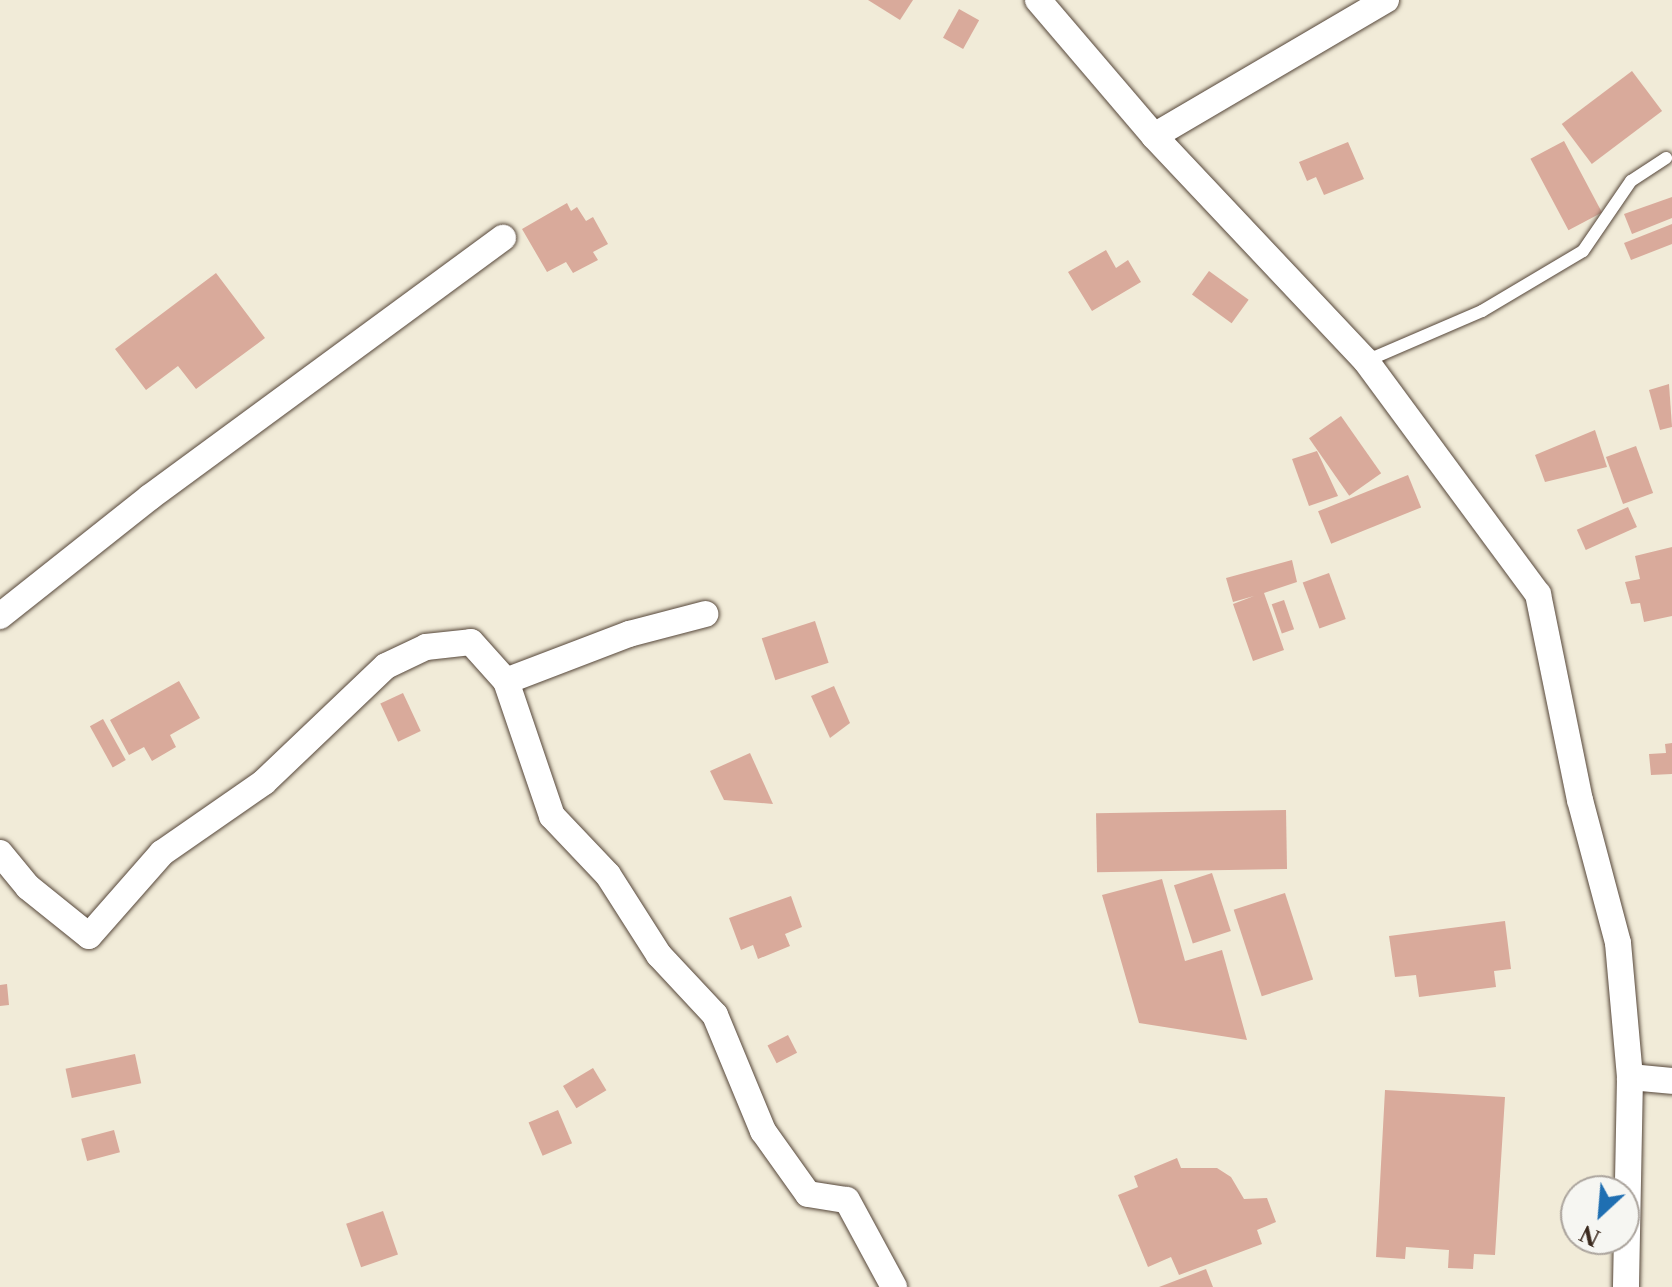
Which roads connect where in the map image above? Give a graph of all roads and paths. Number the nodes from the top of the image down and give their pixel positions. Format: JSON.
{"nodes":[{"id":1,"x":1038,"y":0,"type":"edge"},
{"id":2,"x":1386,"y":0,"type":"edge"},
{"id":3,"x":1154,"y":136,"type":"junction"},
{"id":4,"x":1666,"y":158,"type":"dead end"},
{"id":5,"x":503,"y":238,"type":"dead end"},
{"id":6,"x":1366,"y":361,"type":"junction"},
{"id":7,"x":705,"y":614,"type":"dead end"},
{"id":8,"x":0,"y":616,"type":"edge"},
{"id":9,"x":506,"y":681,"type":"junction"},
{"id":10,"x":0,"y":853,"type":"edge"},
{"id":11,"x":1630,"y":1077,"type":"junction"},
{"id":12,"x":1672,"y":1081,"type":"edge"},
{"id":13,"x":894,"y":1287,"type":"edge"},
{"id":14,"x":1626,"y":1287,"type":"edge"}],
"edges":[{"from":1,"to":3,"type":"street"},
{"from":2,"to":3,"type":"street"},
{"from":3,"to":6,"type":"street"},
{"from":4,"to":6,"type":"lane"},
{"from":5,"to":8,"type":"street"},
{"from":6,"to":11,"type":"street"},
{"from":7,"to":9,"type":"street"},
{"from":9,"to":10,"type":"street"},
{"from":9,"to":13,"type":"street"},
{"from":11,"to":12,"type":"street"},
{"from":11,"to":14,"type":"street"}]}
